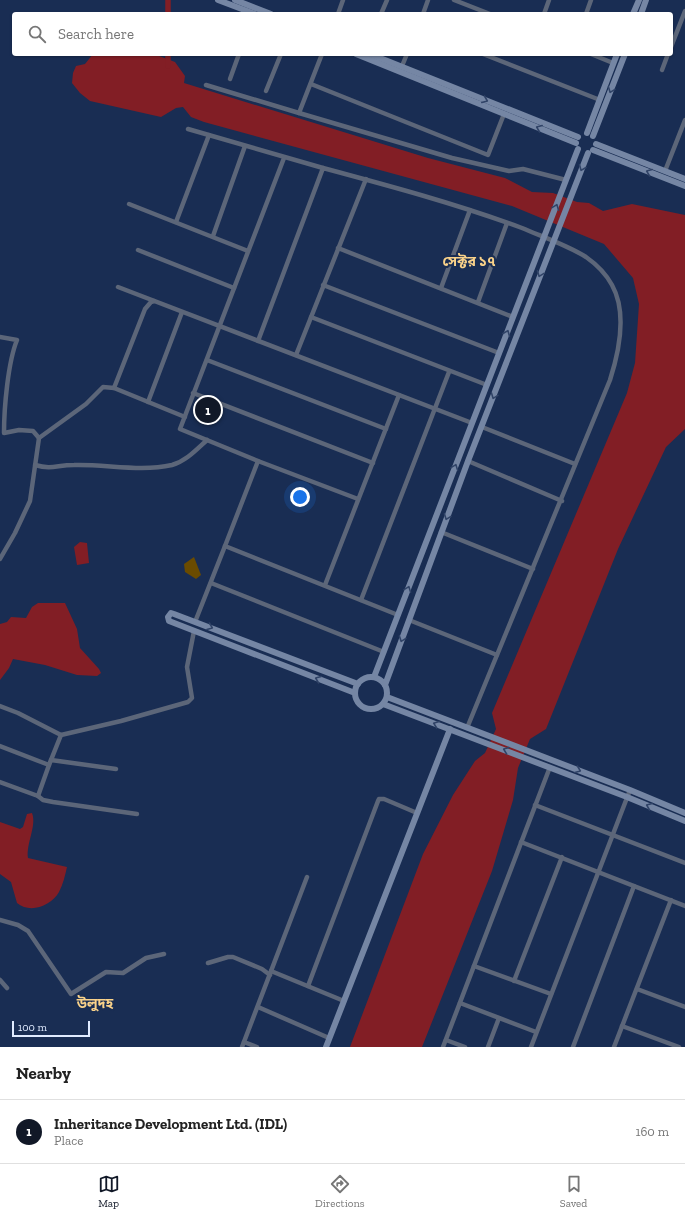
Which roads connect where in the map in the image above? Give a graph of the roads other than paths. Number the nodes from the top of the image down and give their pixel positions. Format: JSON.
{"nodes":[{"id":1,"x":218,"y":0,"type":"edge"},
{"id":2,"x":235,"y":0,"type":"edge"},
{"id":3,"x":343,"y":0,"type":"edge"},
{"id":4,"x":386,"y":0,"type":"edge"},
{"id":5,"x":428,"y":0,"type":"edge"},
{"id":6,"x":454,"y":0,"type":"edge"},
{"id":7,"x":549,"y":0,"type":"edge"},
{"id":8,"x":591,"y":0,"type":"edge"},
{"id":9,"x":639,"y":0,"type":"edge"},
{"id":10,"x":646,"y":0,"type":"edge"},
{"id":11,"x":685,"y":11,"type":"edge"},
{"id":12,"x":249,"y":12,"type":"edge"},
{"id":13,"x":266,"y":12,"type":"edge"},
{"id":14,"x":339,"y":12,"type":"edge"},
{"id":15,"x":382,"y":12,"type":"edge"},
{"id":16,"x":424,"y":12,"type":"edge"},
{"id":17,"x":485,"y":12,"type":"edge"},
{"id":18,"x":545,"y":12,"type":"edge"},
{"id":19,"x":587,"y":12,"type":"edge"},
{"id":20,"x":634,"y":12,"type":"edge"},
{"id":21,"x":642,"y":12,"type":"edge"},
{"id":22,"x":673,"y":42,"type":"edge"},
{"id":23,"x":238,"y":56,"type":"edge"},
{"id":24,"x":280,"y":56,"type":"edge"},
{"id":25,"x":321,"y":56,"type":"edge"},
{"id":26,"x":361,"y":56,"type":"edge"},
{"id":27,"x":375,"y":56,"type":"edge"},
{"id":28,"x":406,"y":56,"type":"edge"},
{"id":29,"x":488,"y":56,"type":"edge"},
{"id":30,"x":595,"y":56,"type":"edge"},
{"id":31,"x":616,"y":56,"type":"edge"},
{"id":32,"x":624,"y":56,"type":"edge"},
{"id":33,"x":667,"y":56,"type":"edge"},
{"id":34,"x":613,"y":63,"type":"junction"},
{"id":35,"x":402,"y":66,"type":"junction"},
{"id":36,"x":662,"y":70,"type":"dead end"},
{"id":37,"x":230,"y":79,"type":"dead end"},
{"id":38,"x":311,"y":84,"type":"junction"},
{"id":39,"x":206,"y":85,"type":"dead end"},
{"id":40,"x":266,"y":91,"type":"dead end"},
{"id":41,"x":600,"y":100,"type":"junction"},
{"id":42,"x":299,"y":113,"type":"junction"},
{"id":43,"x":504,"y":114,"type":"junction"},
{"id":44,"x":685,"y":120,"type":"edge"},
{"id":45,"x":188,"y":129,"type":"dead end"},
{"id":46,"x":683,"y":131,"type":"edge"},
{"id":47,"x":587,"y":133,"type":"junction"},
{"id":48,"x":208,"y":135,"type":"junction"},
{"id":49,"x":593,"y":136,"type":"junction"},
{"id":50,"x":577,"y":143,"type":"junction"},
{"id":51,"x":245,"y":146,"type":"junction"},
{"id":52,"x":592,"y":149,"type":"junction"},
{"id":53,"x":284,"y":158,"type":"junction"},
{"id":54,"x":323,"y":168,"type":"junction"},
{"id":55,"x":665,"y":171,"type":"junction"},
{"id":56,"x":366,"y":179,"type":"junction"},
{"id":57,"x":685,"y":179,"type":"edge"},
{"id":58,"x":566,"y":180,"type":"junction"},
{"id":59,"x":685,"y":186,"type":"edge"},
{"id":60,"x":128,"y":204,"type":"dead end"},
{"id":61,"x":470,"y":210,"type":"junction"},
{"id":62,"x":176,"y":222,"type":"junction"},
{"id":63,"x":507,"y":223,"type":"junction"},
{"id":64,"x":213,"y":236,"type":"junction"},
{"id":65,"x":545,"y":236,"type":"junction"},
{"id":66,"x":554,"y":239,"type":"junction"},
{"id":67,"x":338,"y":248,"type":"junction"},
{"id":68,"x":138,"y":250,"type":"dead end"},
{"id":69,"x":248,"y":251,"type":"junction"},
{"id":70,"x":323,"y":285,"type":"junction"},
{"id":71,"x":118,"y":287,"type":"dead end"},
{"id":72,"x":234,"y":288,"type":"junction"},
{"id":73,"x":441,"y":288,"type":"junction"},
{"id":74,"x":155,"y":301,"type":"junction"},
{"id":75,"x":478,"y":302,"type":"junction"},
{"id":76,"x":182,"y":312,"type":"junction"},
{"id":77,"x":311,"y":317,"type":"junction"},
{"id":78,"x":513,"y":317,"type":"junction"},
{"id":79,"x":220,"y":326,"type":"junction"},
{"id":80,"x":0,"y":337,"type":"edge"},
{"id":81,"x":258,"y":341,"type":"junction"},
{"id":82,"x":499,"y":353,"type":"junction"},
{"id":83,"x":296,"y":356,"type":"junction"},
{"id":84,"x":207,"y":360,"type":"junction"},
{"id":85,"x":449,"y":372,"type":"junction"},
{"id":86,"x":487,"y":385,"type":"junction"},
{"id":87,"x":114,"y":388,"type":"junction"},
{"id":88,"x":194,"y":393,"type":"junction"},
{"id":89,"x":399,"y":395,"type":"junction"},
{"id":90,"x":148,"y":402,"type":"junction"},
{"id":91,"x":435,"y":409,"type":"junction"},
{"id":92,"x":184,"y":416,"type":"junction"},
{"id":93,"x":472,"y":423,"type":"junction"},
{"id":94,"x":482,"y":427,"type":"junction"},
{"id":95,"x":386,"y":429,"type":"junction"},
{"id":96,"x":39,"y":438,"type":"junction"},
{"id":97,"x":207,"y":440,"type":"junction"},
{"id":98,"x":258,"y":461,"type":"junction"},
{"id":99,"x":468,"y":461,"type":"junction"},
{"id":100,"x":373,"y":463,"type":"junction"},
{"id":101,"x":574,"y":464,"type":"junction"},
{"id":102,"x":35,"y":465,"type":"junction"},
{"id":103,"x":358,"y":499,"type":"junction"},
{"id":104,"x":562,"y":501,"type":"junction"},
{"id":105,"x":441,"y":532,"type":"junction"},
{"id":106,"x":225,"y":546,"type":"junction"},
{"id":107,"x":0,"y":559,"type":"edge"},
{"id":108,"x":534,"y":569,"type":"junction"},
{"id":109,"x":211,"y":583,"type":"junction"},
{"id":110,"x":325,"y":585,"type":"junction"},
{"id":111,"x":361,"y":600,"type":"junction"},
{"id":112,"x":398,"y":615,"type":"junction"},
{"id":113,"x":409,"y":620,"type":"junction"},
{"id":114,"x":196,"y":622,"type":"junction"},
{"id":115,"x":194,"y":631,"type":"junction"},
{"id":116,"x":384,"y":652,"type":"junction"},
{"id":117,"x":497,"y":655,"type":"junction"},
{"id":118,"x":374,"y":677,"type":"junction"},
{"id":119,"x":358,"y":684,"type":"junction"},
{"id":120,"x":385,"y":685,"type":"junction"},
{"id":121,"x":355,"y":693,"type":"junction"},
{"id":122,"x":387,"y":697,"type":"junction"},
{"id":123,"x":383,"y":704,"type":"junction"},
{"id":124,"x":0,"y":706,"type":"edge"},
{"id":125,"x":467,"y":728,"type":"junction"},
{"id":126,"x":450,"y":729,"type":"junction"},
{"id":127,"x":61,"y":735,"type":"junction"},
{"id":128,"x":0,"y":746,"type":"edge"},
{"id":129,"x":50,"y":763,"type":"junction"},
{"id":130,"x":550,"y":767,"type":"junction"},
{"id":131,"x":116,"y":769,"type":"dead end"},
{"id":132,"x":603,"y":780,"type":"junction"},
{"id":133,"x":0,"y":782,"type":"edge"},
{"id":134,"x":600,"y":786,"type":"junction"},
{"id":135,"x":630,"y":790,"type":"junction"},
{"id":136,"x":38,"y":796,"type":"junction"},
{"id":137,"x":627,"y":797,"type":"junction"},
{"id":138,"x":535,"y":805,"type":"junction"},
{"id":139,"x":417,"y":813,"type":"junction"},
{"id":140,"x":685,"y":813,"type":"edge"},
{"id":141,"x":138,"y":814,"type":"dead end"},
{"id":142,"x":685,"y":821,"type":"edge"},
{"id":143,"x":612,"y":835,"type":"junction"},
{"id":144,"x":521,"y":842,"type":"junction"},
{"id":145,"x":562,"y":857,"type":"junction"},
{"id":146,"x":685,"y":863,"type":"edge"},
{"id":147,"x":598,"y":871,"type":"junction"},
{"id":148,"x":307,"y":877,"type":"dead end"},
{"id":149,"x":634,"y":886,"type":"junction"},
{"id":150,"x":671,"y":900,"type":"junction"},
{"id":151,"x":685,"y":906,"type":"edge"},
{"id":152,"x":0,"y":920,"type":"edge"},
{"id":153,"x":164,"y":954,"type":"dead end"},
{"id":154,"x":208,"y":963,"type":"dead end"},
{"id":155,"x":474,"y":966,"type":"junction"},
{"id":156,"x":271,"y":973,"type":"junction"},
{"id":157,"x":0,"y":980,"type":"edge"},
{"id":158,"x":514,"y":981,"type":"junction"},
{"id":159,"x":308,"y":986,"type":"junction"},
{"id":160,"x":7,"y":988,"type":"dead end"},
{"id":161,"x":637,"y":989,"type":"junction"},
{"id":162,"x":551,"y":994,"type":"junction"},
{"id":163,"x":344,"y":1001,"type":"junction"},
{"id":164,"x":460,"y":1003,"type":"junction"},
{"id":165,"x":258,"y":1007,"type":"junction"},
{"id":166,"x":685,"y":1007,"type":"edge"},
{"id":167,"x":499,"y":1018,"type":"junction"},
{"id":168,"x":622,"y":1026,"type":"junction"},
{"id":169,"x":536,"y":1032,"type":"junction"},
{"id":170,"x":329,"y":1038,"type":"junction"},
{"id":171,"x":446,"y":1040,"type":"junction"},
{"id":172,"x":243,"y":1044,"type":"edge"},
{"id":173,"x":257,"y":1047,"type":"edge"},
{"id":174,"x":326,"y":1047,"type":"edge"},
{"id":175,"x":443,"y":1047,"type":"edge"},
{"id":176,"x":465,"y":1047,"type":"edge"},
{"id":177,"x":488,"y":1047,"type":"edge"},
{"id":178,"x":531,"y":1047,"type":"edge"},
{"id":179,"x":573,"y":1047,"type":"edge"},
{"id":180,"x":614,"y":1047,"type":"edge"},
{"id":181,"x":679,"y":1047,"type":"edge"}],
"edges":[{"from":1,"to":12,"type":"street"},
{"from":2,"to":13,"type":"street"},
{"from":3,"to":14,"type":"street"},
{"from":4,"to":15,"type":"street"},
{"from":5,"to":16,"type":"street"},
{"from":6,"to":17,"type":"street"},
{"from":7,"to":18,"type":"street"},
{"from":8,"to":19,"type":"street"},
{"from":9,"to":20,"type":"street"},
{"from":10,"to":21,"type":"street"},
{"from":11,"to":22,"type":"street"},
{"from":23,"to":37,"type":"street"},
{"from":24,"to":40,"type":"street"},
{"from":25,"to":38,"type":"street"},
{"from":26,"to":43,"type":"street"},
{"from":27,"to":35,"type":"street"},
{"from":28,"to":35,"type":"street"},
{"from":29,"to":41,"type":"street"},
{"from":30,"to":34,"type":"street"},
{"from":31,"to":34,"type":"street"},
{"from":32,"to":49,"type":"street","one_way":true},
{"from":33,"to":36,"type":"street"},
{"from":34,"to":41,"type":"street"},
{"from":35,"to":50,"type":"street","one_way":true},
{"from":38,"to":42,"type":"street"},
{"from":38,"to":43,"type":"street"},
{"from":39,"to":42,"type":"street"},
{"from":41,"to":47,"type":"street"},
{"from":42,"to":58,"type":"street"},
{"from":50,"to":43,"type":"street","one_way":true},
{"from":44,"to":46,"type":"street"},
{"from":45,"to":48,"type":"street"},
{"from":46,"to":55,"type":"street"},
{"from":47,"to":49,"type":"street"},
{"from":47,"to":50,"type":"street"},
{"from":48,"to":51,"type":"street"},
{"from":48,"to":62,"type":"street"},
{"from":49,"to":52,"type":"street"},
{"from":50,"to":52,"type":"street"},
{"from":50,"to":58,"type":"street"},
{"from":51,"to":53,"type":"street"},
{"from":51,"to":64,"type":"street"},
{"from":52,"to":55,"type":"street"},
{"from":59,"to":52,"type":"street","one_way":true},
{"from":52,"to":66,"type":"street","one_way":true},
{"from":53,"to":54,"type":"street"},
{"from":53,"to":69,"type":"street"},
{"from":54,"to":56,"type":"street"},
{"from":54,"to":81,"type":"street"},
{"from":55,"to":57,"type":"street"},
{"from":56,"to":61,"type":"street"},
{"from":56,"to":67,"type":"street"},
{"from":65,"to":58,"type":"street","one_way":true},
{"from":60,"to":62,"type":"street"},
{"from":61,"to":63,"type":"street"},
{"from":61,"to":73,"type":"street"},
{"from":62,"to":64,"type":"street"},
{"from":63,"to":65,"type":"street"},
{"from":63,"to":75,"type":"street"},
{"from":64,"to":69,"type":"street"},
{"from":65,"to":66,"type":"street"},
{"from":65,"to":78,"type":"street"},
{"from":66,"to":94,"type":"street","one_way":true},
{"from":66,"to":101,"type":"street"},
{"from":67,"to":70,"type":"street"},
{"from":67,"to":73,"type":"street"},
{"from":68,"to":72,"type":"street"},
{"from":69,"to":72,"type":"street"},
{"from":70,"to":77,"type":"street"},
{"from":70,"to":82,"type":"street"},
{"from":71,"to":74,"type":"street"},
{"from":72,"to":79,"type":"street"},
{"from":73,"to":75,"type":"street"},
{"from":74,"to":76,"type":"street"},
{"from":74,"to":87,"type":"street"},
{"from":75,"to":78,"type":"street"},
{"from":76,"to":79,"type":"street"},
{"from":76,"to":90,"type":"street"},
{"from":77,"to":83,"type":"street"},
{"from":77,"to":85,"type":"street"},
{"from":82,"to":78,"type":"street","one_way":true},
{"from":79,"to":81,"type":"street"},
{"from":79,"to":84,"type":"street"},
{"from":80,"to":96,"type":"street"},
{"from":81,"to":83,"type":"street"},
{"from":82,"to":86,"type":"street"},
{"from":83,"to":89,"type":"street"},
{"from":84,"to":88,"type":"street"},
{"from":84,"to":95,"type":"street"},
{"from":85,"to":86,"type":"street"},
{"from":85,"to":91,"type":"street"},
{"from":86,"to":93,"type":"street"},
{"from":87,"to":90,"type":"street"},
{"from":87,"to":96,"type":"street"},
{"from":88,"to":92,"type":"street"},
{"from":88,"to":100,"type":"street"},
{"from":89,"to":91,"type":"street"},
{"from":89,"to":95,"type":"street"},
{"from":90,"to":92,"type":"street"},
{"from":91,"to":93,"type":"street"},
{"from":91,"to":111,"type":"street"},
{"from":92,"to":97,"type":"street"},
{"from":112,"to":93,"type":"street","one_way":true},
{"from":94,"to":99,"type":"street"},
{"from":94,"to":101,"type":"street"},
{"from":95,"to":100,"type":"street"},
{"from":96,"to":102,"type":"street"},
{"from":97,"to":98,"type":"street"},
{"from":97,"to":102,"type":"street"},
{"from":98,"to":103,"type":"street"},
{"from":98,"to":106,"type":"street"},
{"from":99,"to":104,"type":"street"},
{"from":99,"to":105,"type":"street","one_way":true},
{"from":100,"to":103,"type":"street"},
{"from":101,"to":104,"type":"street"},
{"from":102,"to":107,"type":"street"},
{"from":103,"to":110,"type":"street"},
{"from":104,"to":108,"type":"street"},
{"from":105,"to":108,"type":"street"},
{"from":105,"to":113,"type":"street"},
{"from":106,"to":109,"type":"street"},
{"from":106,"to":110,"type":"street"},
{"from":108,"to":117,"type":"street"},
{"from":109,"to":114,"type":"street"},
{"from":109,"to":116,"type":"street"},
{"from":110,"to":111,"type":"street"},
{"from":111,"to":112,"type":"street"},
{"from":112,"to":116,"type":"street"},
{"from":113,"to":117,"type":"street"},
{"from":113,"to":120,"type":"street","one_way":true},
{"from":114,"to":115,"type":"street"},
{"from":114,"to":119,"type":"street","one_way":true},
{"from":121,"to":115,"type":"street","one_way":true},
{"from":115,"to":127,"type":"street"},
{"from":116,"to":118,"type":"street"},
{"from":117,"to":125,"type":"street"},
{"from":118,"to":119,"type":"street"},
{"from":118,"to":120,"type":"street"},
{"from":119,"to":121,"type":"street"},
{"from":120,"to":122,"type":"street"},
{"from":121,"to":123,"type":"street"},
{"from":122,"to":123,"type":"street"},
{"from":122,"to":125,"type":"street"},
{"from":126,"to":123,"type":"street","one_way":true},
{"from":124,"to":127,"type":"street"},
{"from":125,"to":132,"type":"street","one_way":true},
{"from":130,"to":126,"type":"street","one_way":true},
{"from":126,"to":139,"type":"street"},
{"from":127,"to":129,"type":"street"},
{"from":128,"to":129,"type":"street"},
{"from":129,"to":131,"type":"street"},
{"from":129,"to":136,"type":"street"},
{"from":130,"to":134,"type":"street"},
{"from":130,"to":138,"type":"street"},
{"from":132,"to":134,"type":"street"},
{"from":132,"to":135,"type":"street"},
{"from":133,"to":136,"type":"street"},
{"from":134,"to":137,"type":"street"},
{"from":135,"to":137,"type":"street"},
{"from":135,"to":140,"type":"street"},
{"from":136,"to":141,"type":"street"},
{"from":142,"to":137,"type":"street","one_way":true},
{"from":137,"to":143,"type":"street"},
{"from":138,"to":143,"type":"street"},
{"from":138,"to":144,"type":"street"},
{"from":139,"to":159,"type":"street"},
{"from":139,"to":163,"type":"street"},
{"from":143,"to":146,"type":"street"},
{"from":143,"to":147,"type":"street"},
{"from":144,"to":145,"type":"street"},
{"from":144,"to":155,"type":"street"},
{"from":145,"to":147,"type":"street"},
{"from":145,"to":158,"type":"street"},
{"from":147,"to":149,"type":"street"},
{"from":147,"to":162,"type":"street"},
{"from":148,"to":156,"type":"street"},
{"from":149,"to":150,"type":"street"},
{"from":149,"to":179,"type":"street"},
{"from":150,"to":151,"type":"street"},
{"from":150,"to":161,"type":"street"},
{"from":152,"to":153,"type":"street"},
{"from":154,"to":156,"type":"street"},
{"from":155,"to":158,"type":"street"},
{"from":155,"to":164,"type":"street"},
{"from":156,"to":159,"type":"street"},
{"from":156,"to":165,"type":"street"},
{"from":157,"to":160,"type":"street"},
{"from":158,"to":162,"type":"street"},
{"from":159,"to":163,"type":"street"},
{"from":161,"to":166,"type":"street"},
{"from":161,"to":168,"type":"street"},
{"from":162,"to":169,"type":"street"},
{"from":163,"to":170,"type":"street"},
{"from":164,"to":167,"type":"street"},
{"from":164,"to":171,"type":"street"},
{"from":165,"to":170,"type":"street"},
{"from":165,"to":172,"type":"street"},
{"from":167,"to":169,"type":"street"},
{"from":167,"to":177,"type":"street"},
{"from":168,"to":180,"type":"street"},
{"from":168,"to":181,"type":"street"},
{"from":169,"to":178,"type":"street"},
{"from":170,"to":174,"type":"street"},
{"from":171,"to":175,"type":"street"},
{"from":171,"to":176,"type":"street"},
{"from":172,"to":173,"type":"street"}]}
